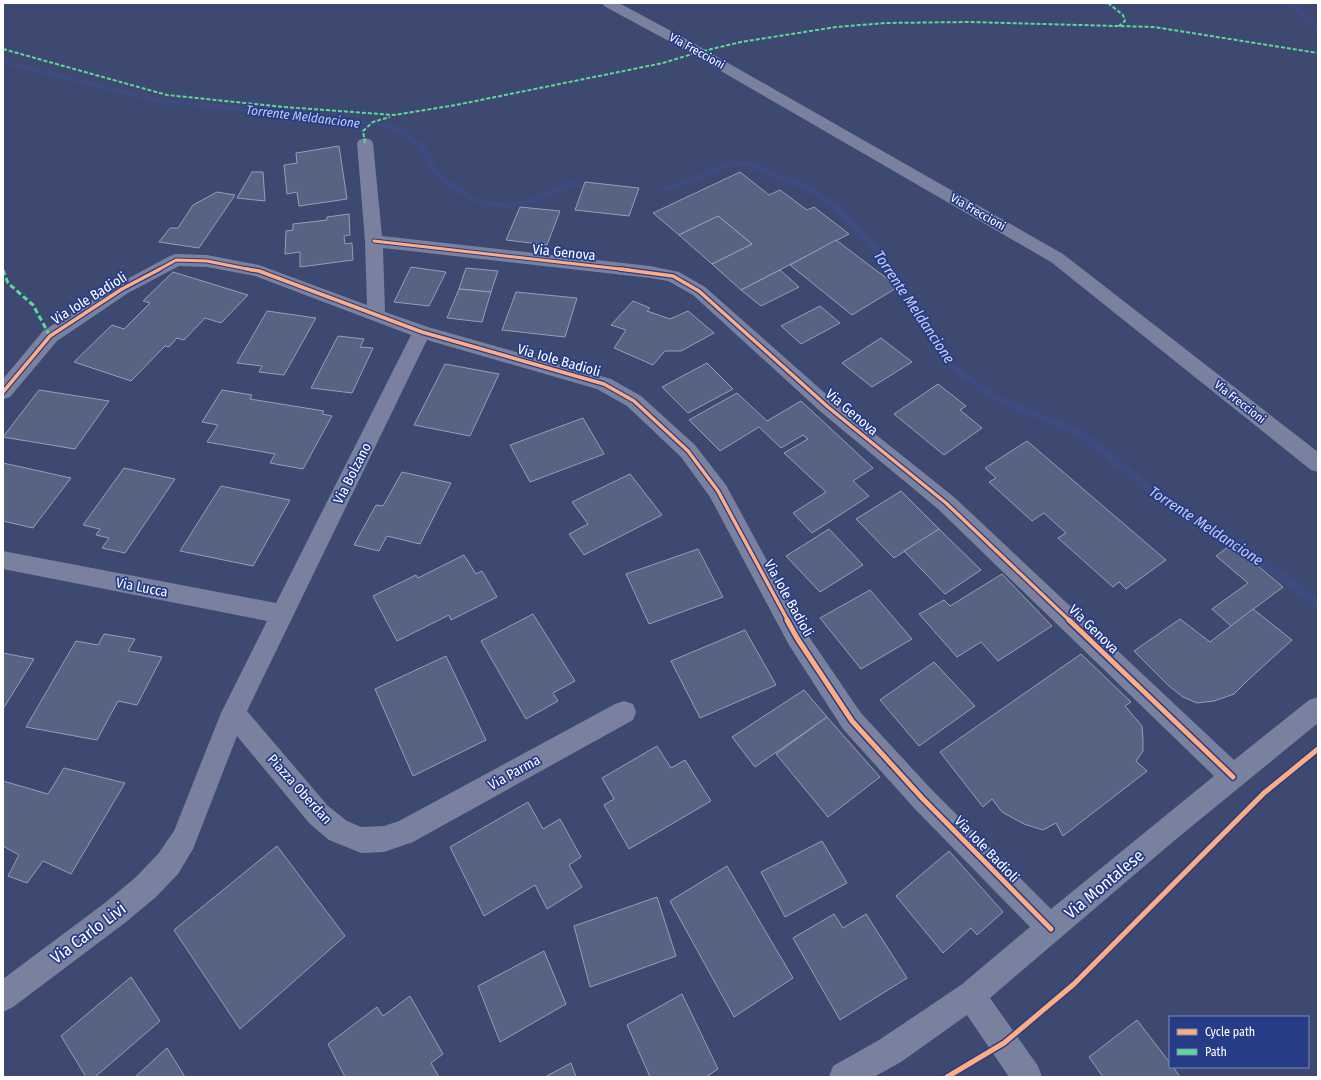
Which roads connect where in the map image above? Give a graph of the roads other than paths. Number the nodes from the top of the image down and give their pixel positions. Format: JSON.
{"nodes":[{"id":1,"x":609,"y":3,"type":"edge"},
{"id":2,"x":365,"y":143,"type":"dead end"},
{"id":3,"x":374,"y":242,"type":"junction"},
{"id":4,"x":376,"y":316,"type":"junction"},
{"id":5,"x":422,"y":332,"type":"junction"},
{"id":6,"x":3,"y":392,"type":"edge"},
{"id":7,"x":1318,"y":464,"type":"edge"},
{"id":8,"x":3,"y":560,"type":"edge"},
{"id":9,"x":282,"y":614,"type":"junction"},
{"id":10,"x":1318,"y":708,"type":"edge"},
{"id":11,"x":624,"y":712,"type":"dead end"},
{"id":12,"x":233,"y":713,"type":"junction"},
{"id":13,"x":1233,"y":776,"type":"junction"},
{"id":14,"x":404,"y":833,"type":"joint"},
{"id":15,"x":1051,"y":929,"type":"junction"},
{"id":16,"x":971,"y":995,"type":"junction"},
{"id":17,"x":3,"y":997,"type":"edge"},
{"id":18,"x":844,"y":1077,"type":"edge"},
{"id":19,"x":1027,"y":1077,"type":"edge"}],
"edges":[{"from":1,"to":7,"type":"street","name":"Via Freccioni"},
{"from":2,"to":3,"type":"street"},
{"from":3,"to":4,"type":"street"},
{"from":3,"to":13,"type":"street","name":"Via Genova"},
{"from":4,"to":5,"type":"street","name":"Via Iole Badioli"},
{"from":4,"to":6,"type":"street","name":"Via Iole Badioli"},
{"from":5,"to":9,"type":"street","name":"Via Bolzano"},
{"from":5,"to":15,"type":"street","name":"Via Iole Badioli"},
{"from":8,"to":9,"type":"street","name":"Via Lucca"},
{"from":9,"to":12,"type":"street"},
{"from":10,"to":13,"type":"street","name":"Via Montalese"},
{"from":11,"to":14,"type":"street","name":"Via Parma"},
{"from":12,"to":14,"type":"street","name":"Piazza Oberdan"},
{"from":12,"to":17,"type":"street","name":"Via Carlo Livi"},
{"from":13,"to":15,"type":"street","name":"Via Montalese"},
{"from":15,"to":16,"type":"street","name":"Via Montalese"},
{"from":16,"to":18,"type":"street","name":"Via Montalese"},
{"from":16,"to":19,"type":"street"}]}
